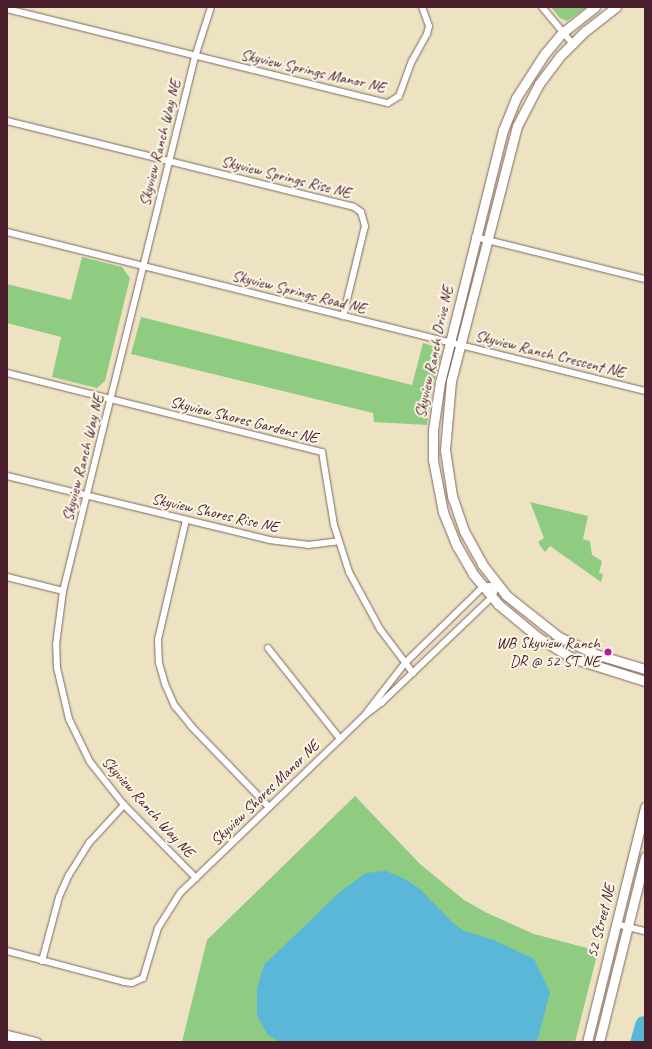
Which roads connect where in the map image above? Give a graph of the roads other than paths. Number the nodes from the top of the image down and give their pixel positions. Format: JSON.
{"nodes":[{"id":1,"x":211,"y":7,"type":"edge"},
{"id":2,"x":422,"y":7,"type":"edge"},
{"id":3,"x":542,"y":7,"type":"edge"},
{"id":4,"x":595,"y":7,"type":"edge"},
{"id":5,"x":616,"y":7,"type":"edge"},
{"id":6,"x":7,"y":9,"type":"edge"},
{"id":7,"x":562,"y":33,"type":"junction"},
{"id":8,"x":572,"y":43,"type":"junction"},
{"id":9,"x":195,"y":57,"type":"junction"},
{"id":10,"x":7,"y":121,"type":"edge"},
{"id":11,"x":169,"y":162,"type":"junction"},
{"id":12,"x":7,"y":232,"type":"edge"},
{"id":13,"x":475,"y":237,"type":"junction"},
{"id":14,"x":487,"y":240,"type":"junction"},
{"id":15,"x":143,"y":266,"type":"junction"},
{"id":16,"x":645,"y":279,"type":"edge"},
{"id":17,"x":343,"y":316,"type":"junction"},
{"id":18,"x":449,"y":342,"type":"junction"},
{"id":19,"x":460,"y":345,"type":"junction"},
{"id":20,"x":7,"y":373,"type":"edge"},
{"id":21,"x":645,"y":391,"type":"edge"},
{"id":22,"x":111,"y":399,"type":"junction"},
{"id":23,"x":7,"y":476,"type":"edge"},
{"id":24,"x":87,"y":495,"type":"junction"},
{"id":25,"x":186,"y":520,"type":"junction"},
{"id":26,"x":339,"y":541,"type":"junction"},
{"id":27,"x":7,"y":577,"type":"edge"},
{"id":28,"x":497,"y":585,"type":"junction"},
{"id":29,"x":483,"y":588,"type":"junction"},
{"id":30,"x":63,"y":591,"type":"junction"},
{"id":31,"x":492,"y":597,"type":"junction"},
{"id":32,"x":268,"y":648,"type":"dead end"},
{"id":33,"x":405,"y":663,"type":"junction"},
{"id":34,"x":645,"y":669,"type":"edge"},
{"id":35,"x":413,"y":673,"type":"junction"},
{"id":36,"x":645,"y":681,"type":"edge"},
{"id":37,"x":365,"y":715,"type":"junction"},
{"id":38,"x":340,"y":739,"type":"junction"},
{"id":39,"x":124,"y":804,"type":"junction"},
{"id":40,"x":269,"y":807,"type":"junction"},
{"id":41,"x":645,"y":807,"type":"edge"},
{"id":42,"x":645,"y":856,"type":"edge"},
{"id":43,"x":196,"y":878,"type":"junction"},
{"id":44,"x":616,"y":924,"type":"junction"},
{"id":45,"x":627,"y":926,"type":"junction"},
{"id":46,"x":645,"y":931,"type":"edge"},
{"id":47,"x":7,"y":951,"type":"edge"},
{"id":48,"x":42,"y":960,"type":"junction"},
{"id":49,"x":7,"y":1035,"type":"edge"},
{"id":50,"x":36,"y":1042,"type":"edge"},
{"id":51,"x":587,"y":1042,"type":"edge"},
{"id":52,"x":599,"y":1042,"type":"edge"}],
"edges":[{"from":1,"to":9,"type":"street","name":"Skyview Ranch Way NE"},
{"from":2,"to":9,"type":"street","name":"Skyview Springs Manor NE"},
{"from":3,"to":7,"type":"street"},
{"from":4,"to":7,"type":"street","name":"Skyview Ranch Drive NE"},
{"from":5,"to":8,"type":"street","name":"Skyview Ranch Drive NE"},
{"from":6,"to":9,"type":"street","name":"Skyview Springs Manor NE"},
{"from":7,"to":8,"type":"street"},
{"from":7,"to":13,"type":"street","name":"Skyview Ranch Drive NE"},
{"from":8,"to":14,"type":"street","name":"Skyview Ranch Drive NE"},
{"from":9,"to":11,"type":"street","name":"Skyview Ranch Way NE"},
{"from":10,"to":11,"type":"street"},
{"from":11,"to":15,"type":"street","name":"Skyview Ranch Way NE"},
{"from":11,"to":17,"type":"street","name":"Skyview Springs Rise NE"},
{"from":12,"to":15,"type":"street","name":"Skyview Springs Road NE"},
{"from":13,"to":14,"type":"street"},
{"from":13,"to":18,"type":"street","name":"Skyview Ranch Drive NE"},
{"from":14,"to":16,"type":"street"},
{"from":14,"to":19,"type":"street","name":"Skyview Ranch Drive NE"},
{"from":15,"to":17,"type":"street","name":"Skyview Springs Road NE"},
{"from":15,"to":22,"type":"street","name":"Skyview Ranch Way NE"},
{"from":17,"to":18,"type":"street","name":"Skyview Springs Road NE"},
{"from":18,"to":19,"type":"street","name":"Skyview Ranch Crescent NE"},
{"from":18,"to":29,"type":"street","name":"Skyview Ranch Drive NE"},
{"from":19,"to":21,"type":"street","name":"Skyview Ranch Crescent NE"},
{"from":19,"to":28,"type":"street","name":"Skyview Ranch Drive NE"},
{"from":20,"to":22,"type":"street","name":"Skyview Shores Gardens NE"},
{"from":22,"to":24,"type":"street","name":"Skyview Ranch Way NE"},
{"from":22,"to":26,"type":"street","name":"Skyview Shores Gardens NE"},
{"from":23,"to":24,"type":"street","name":"Skyview Shores Rise NE"},
{"from":24,"to":25,"type":"street","name":"Skyview Shores Rise NE"},
{"from":24,"to":30,"type":"street","name":"Skyview Ranch Way NE"},
{"from":25,"to":26,"type":"street","name":"Skyview Shores Rise NE"},
{"from":25,"to":40,"type":"street"},
{"from":26,"to":33,"type":"street","name":"Skyview Shores Gardens NE"},
{"from":27,"to":30,"type":"street"},
{"from":28,"to":29,"type":"street"},
{"from":28,"to":31,"type":"street","name":"Skyview Shores Manor NE"},
{"from":28,"to":34,"type":"street","name":"Skyview Ranch Drive NE"},
{"from":29,"to":31,"type":"street","name":"Skyview Ranch Drive NE"},
{"from":29,"to":33,"type":"street","name":"Skyview Shores Manor NE"},
{"from":30,"to":39,"type":"street","name":"Skyview Ranch Way NE"},
{"from":31,"to":35,"type":"street","name":"Skyview Shores Manor NE"},
{"from":31,"to":36,"type":"street","name":"Skyview Ranch Drive NE"},
{"from":32,"to":38,"type":"street"},
{"from":33,"to":35,"type":"street","name":"Skyview Shores Gardens NE"},
{"from":33,"to":37,"type":"street","name":"Skyview Shores Manor NE"},
{"from":35,"to":37,"type":"street","name":"Skyview Shores Manor NE"},
{"from":37,"to":38,"type":"street","name":"Skyview Shores Manor NE"},
{"from":38,"to":40,"type":"street","name":"Skyview Shores Manor NE"},
{"from":39,"to":43,"type":"street","name":"Skyview Ranch Way NE"},
{"from":39,"to":48,"type":"street"},
{"from":40,"to":43,"type":"street","name":"Skyview Shores Manor NE"},
{"from":41,"to":44,"type":"street","name":"52 Street NE"},
{"from":42,"to":45,"type":"street","name":"52 Street NE"},
{"from":43,"to":48,"type":"street","name":"Skyview Shores Manor NE"},
{"from":44,"to":45,"type":"street"},
{"from":44,"to":51,"type":"street","name":"52 Street NE"},
{"from":45,"to":46,"type":"street"},
{"from":45,"to":52,"type":"street","name":"52 Street NE"},
{"from":47,"to":48,"type":"street","name":"Skyview Shores Manor NE"},
{"from":49,"to":50,"type":"street"}]}
